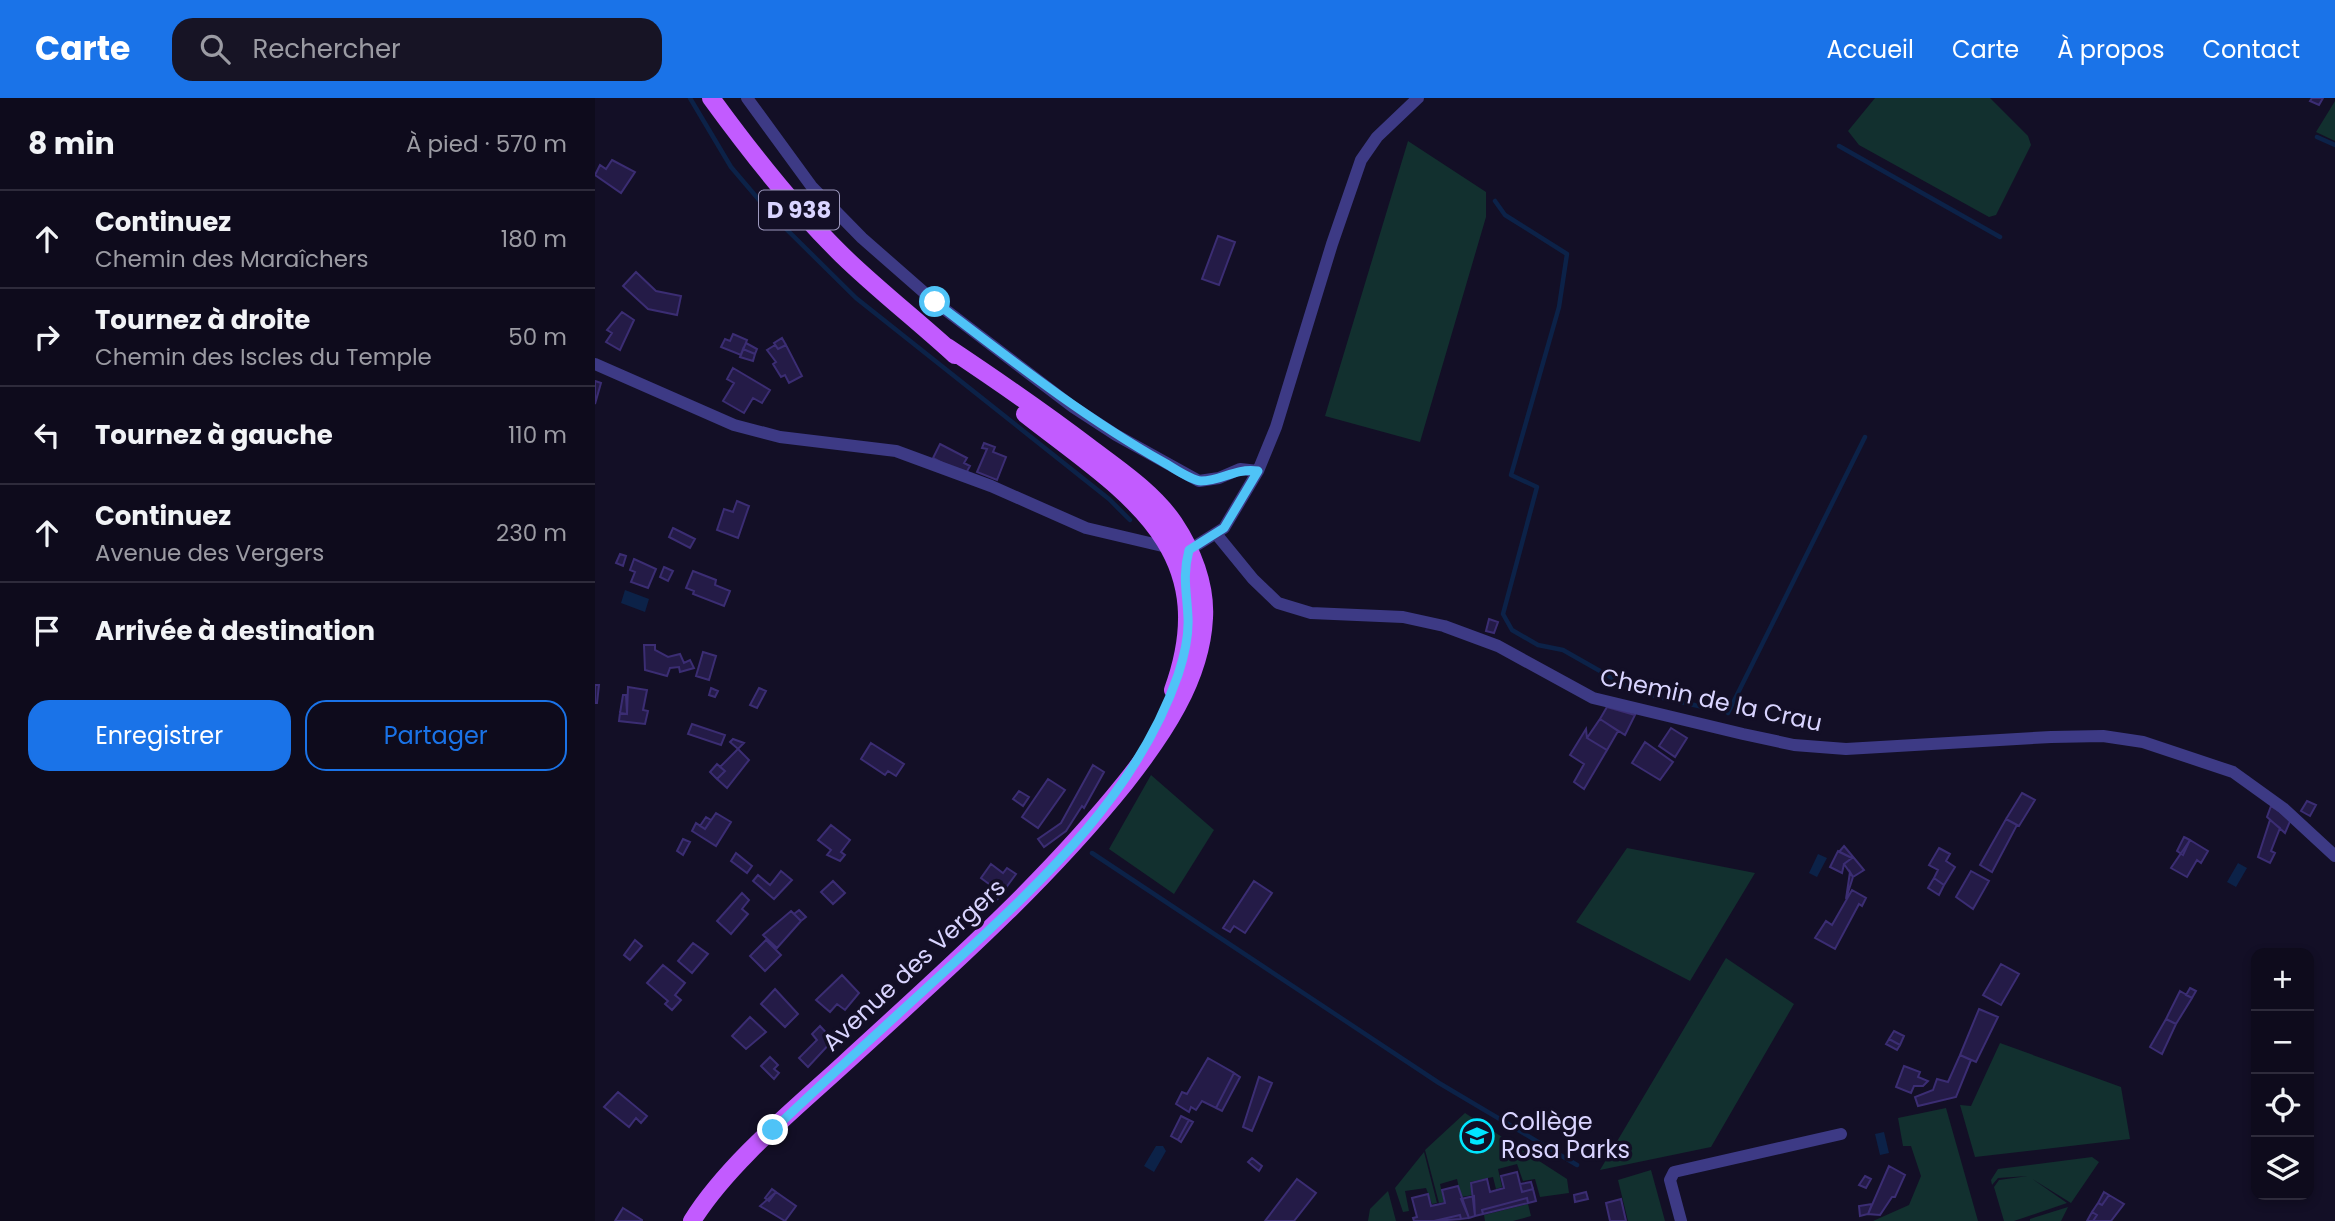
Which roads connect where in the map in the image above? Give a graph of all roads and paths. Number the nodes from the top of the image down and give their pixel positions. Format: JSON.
{"nodes":[{"id":1,"x":711,"y":98,"type":"edge"},
{"id":2,"x":747,"y":98,"type":"edge"},
{"id":3,"x":1417,"y":98,"type":"edge"},
{"id":4,"x":947,"y":347,"type":"junction"},
{"id":5,"x":595,"y":364,"type":"edge"},
{"id":6,"x":1258,"y":471,"type":"junction"},
{"id":7,"x":1216,"y":535,"type":"junction"},
{"id":8,"x":1169,"y":547,"type":"junction"},
{"id":9,"x":1189,"y":550,"type":"junction"},
{"id":10,"x":1183,"y":580,"type":"junction"},
{"id":11,"x":1124,"y":783,"type":"junction"},
{"id":12,"x":2335,"y":856,"type":"edge"},
{"id":13,"x":1842,"y":1134,"type":"dead end"},
{"id":14,"x":729,"y":1177,"type":"junction"},
{"id":15,"x":692,"y":1221,"type":"edge"},
{"id":16,"x":706,"y":1221,"type":"edge"},
{"id":17,"x":1681,"y":1221,"type":"edge"}],
"edges":[{"from":1,"to":4,"type":"main road","number":"D 938"},
{"from":2,"to":6,"type":"street"},
{"from":3,"to":6,"type":"street"},
{"from":4,"to":8,"type":"main road","number":"D 938"},
{"from":4,"to":9,"type":"main road","number":"D 938"},
{"from":5,"to":8,"type":"street"},
{"from":6,"to":7,"type":"street"},
{"from":7,"to":9,"type":"street"},
{"from":7,"to":12,"type":"street","name":"Chemin de la Crau"},
{"from":8,"to":9,"type":"street"},
{"from":8,"to":10,"type":"main road","number":"D 938"},
{"from":9,"to":10,"type":"street"},
{"from":9,"to":11,"type":"main road","number":"D 938"},
{"from":10,"to":11,"type":"main road","number":"D 938"},
{"from":11,"to":14,"type":"main road","name":"Avenue des Vergers","number":"D 938"},
{"from":13,"to":17,"type":"street"},
{"from":14,"to":15,"type":"main road","name":"Avenue des Vergers","number":"D 938"},
{"from":14,"to":16,"type":"main road","name":"Avenue des Vergers","number":"D 938"}]}
